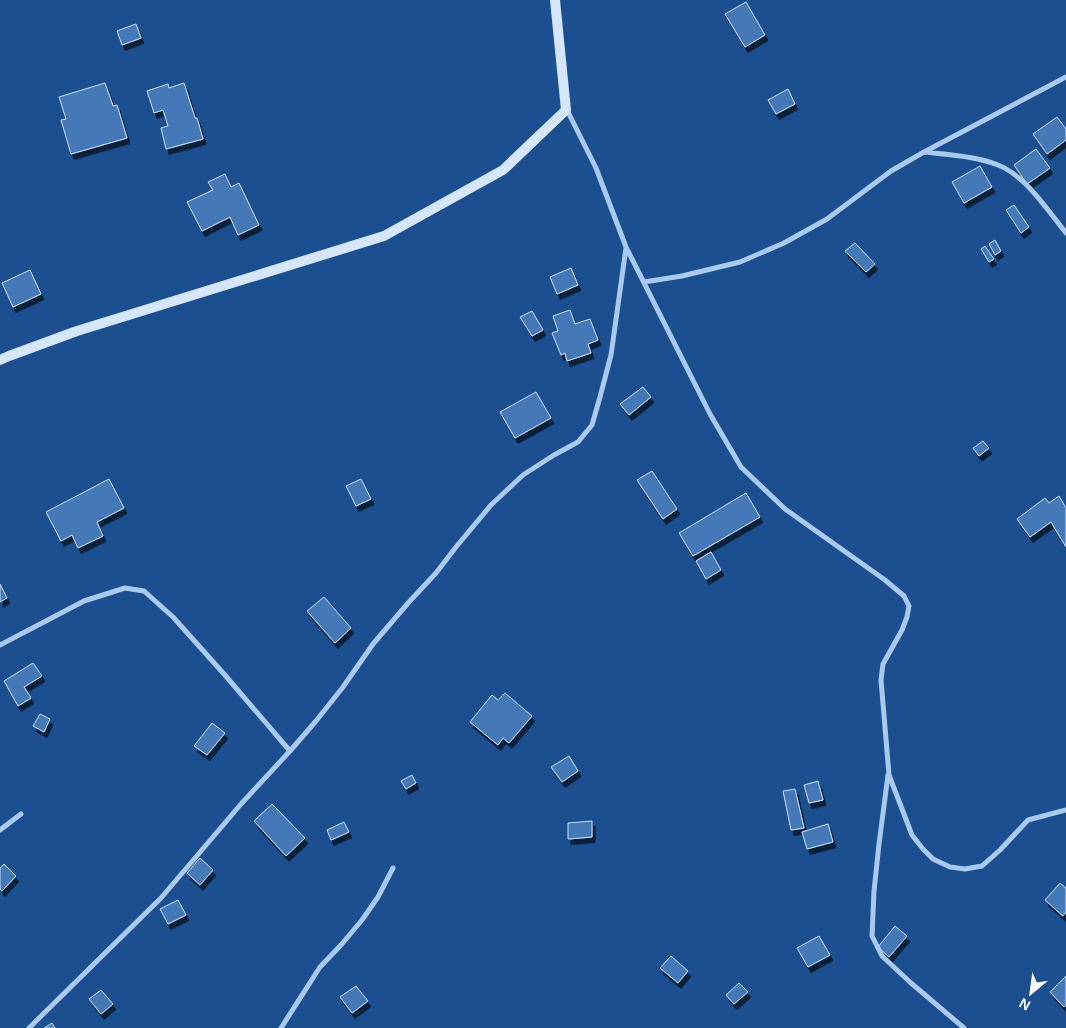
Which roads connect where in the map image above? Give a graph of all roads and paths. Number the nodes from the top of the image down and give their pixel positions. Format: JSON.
{"nodes":[{"id":1,"x":555,"y":0,"type":"edge"},
{"id":2,"x":1066,"y":77,"type":"edge"},
{"id":3,"x":566,"y":110,"type":"junction"},
{"id":4,"x":924,"y":152,"type":"junction"},
{"id":5,"x":1066,"y":234,"type":"edge"},
{"id":6,"x":626,"y":247,"type":"junction"},
{"id":7,"x":644,"y":282,"type":"junction"},
{"id":8,"x":0,"y":360,"type":"edge"},
{"id":9,"x":0,"y":645,"type":"edge"},
{"id":10,"x":290,"y":752,"type":"junction"},
{"id":11,"x":888,"y":775,"type":"junction"},
{"id":12,"x":1066,"y":810,"type":"edge"},
{"id":13,"x":21,"y":814,"type":"dead end"},
{"id":14,"x":0,"y":830,"type":"edge"},
{"id":15,"x":393,"y":868,"type":"dead end"},
{"id":16,"x":29,"y":1028,"type":"edge"},
{"id":17,"x":281,"y":1028,"type":"edge"},
{"id":18,"x":964,"y":1028,"type":"edge"}],
"edges":[{"from":1,"to":3,"type":"street"},
{"from":2,"to":4,"type":"street"},
{"from":3,"to":6,"type":"street"},
{"from":3,"to":8,"type":"street"},
{"from":4,"to":5,"type":"street"},
{"from":4,"to":7,"type":"street"},
{"from":6,"to":7,"type":"street"},
{"from":6,"to":10,"type":"street"},
{"from":7,"to":11,"type":"street"},
{"from":9,"to":10,"type":"street"},
{"from":10,"to":16,"type":"street"},
{"from":11,"to":12,"type":"street"},
{"from":11,"to":18,"type":"street"},
{"from":13,"to":14,"type":"street"},
{"from":15,"to":17,"type":"street"}]}
